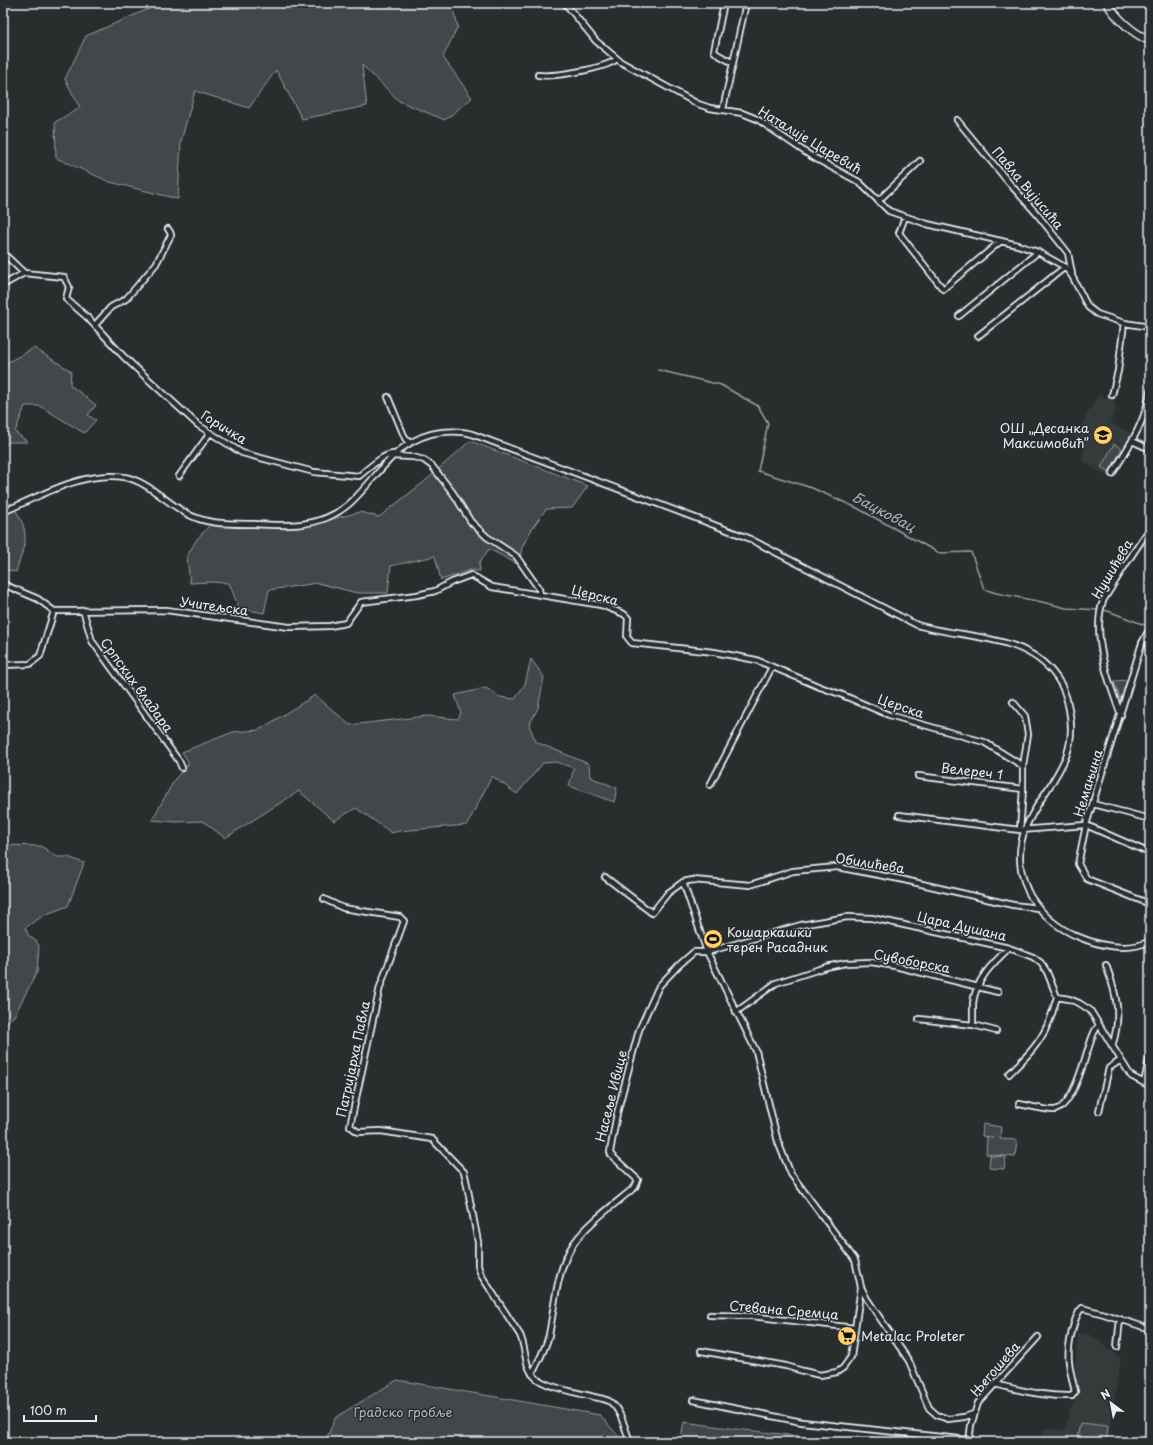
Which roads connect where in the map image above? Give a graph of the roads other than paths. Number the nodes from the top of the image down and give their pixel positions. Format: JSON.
{"nodes":[{"id":1,"x":564,"y":3,"type":"edge"},
{"id":2,"x":724,"y":3,"type":"edge"},
{"id":3,"x":746,"y":3,"type":"edge"},
{"id":4,"x":1106,"y":3,"type":"edge"},
{"id":5,"x":1150,"y":41,"type":"edge"},
{"id":6,"x":617,"y":59,"type":"junction"},
{"id":7,"x":733,"y":63,"type":"junction"},
{"id":8,"x":538,"y":75,"type":"dead end"},
{"id":9,"x":723,"y":109,"type":"junction"},
{"id":10,"x":957,"y":120,"type":"dead end"},
{"id":11,"x":920,"y":161,"type":"dead end"},
{"id":12,"x":878,"y":201,"type":"junction"},
{"id":13,"x":905,"y":217,"type":"junction"},
{"id":14,"x":168,"y":229,"type":"dead end"},
{"id":15,"x":1001,"y":241,"type":"junction"},
{"id":16,"x":1038,"y":252,"type":"junction"},
{"id":17,"x":3,"y":253,"type":"edge"},
{"id":18,"x":1065,"y":267,"type":"junction"},
{"id":19,"x":24,"y":273,"type":"junction"},
{"id":20,"x":1072,"y":276,"type":"junction"},
{"id":21,"x":3,"y":286,"type":"edge"},
{"id":22,"x":959,"y":316,"type":"dead end"},
{"id":23,"x":1124,"y":323,"type":"junction"},
{"id":24,"x":95,"y":325,"type":"junction"},
{"id":25,"x":1150,"y":326,"type":"edge"},
{"id":26,"x":978,"y":336,"type":"dead end"},
{"id":27,"x":1150,"y":392,"type":"edge"},
{"id":28,"x":1112,"y":395,"type":"dead end"},
{"id":29,"x":388,"y":397,"type":"dead end"},
{"id":30,"x":210,"y":433,"type":"junction"},
{"id":31,"x":1132,"y":441,"type":"junction"},
{"id":32,"x":409,"y":443,"type":"junction"},
{"id":33,"x":1150,"y":449,"type":"edge"},
{"id":34,"x":393,"y":455,"type":"junction"},
{"id":35,"x":1112,"y":474,"type":"dead end"},
{"id":36,"x":179,"y":476,"type":"dead end"},
{"id":37,"x":3,"y":512,"type":"edge"},
{"id":38,"x":1150,"y":529,"type":"edge"},
{"id":39,"x":3,"y":584,"type":"edge"},
{"id":40,"x":540,"y":594,"type":"junction"},
{"id":41,"x":418,"y":595,"type":"joint"},
{"id":42,"x":54,"y":610,"type":"junction"},
{"id":43,"x":83,"y":610,"type":"junction"},
{"id":44,"x":1150,"y":629,"type":"edge"},
{"id":45,"x":3,"y":665,"type":"edge"},
{"id":46,"x":772,"y":667,"type":"junction"},
{"id":47,"x":1013,"y":702,"type":"dead end"},
{"id":48,"x":1121,"y":715,"type":"junction"},
{"id":49,"x":1023,"y":766,"type":"junction"},
{"id":50,"x":182,"y":768,"type":"dead end"},
{"id":51,"x":918,"y":776,"type":"dead end"},
{"id":52,"x":710,"y":785,"type":"dead end"},
{"id":53,"x":1023,"y":789,"type":"junction"},
{"id":54,"x":1093,"y":804,"type":"junction"},
{"id":55,"x":899,"y":815,"type":"dead end"},
{"id":56,"x":1150,"y":819,"type":"edge"},
{"id":57,"x":1086,"y":825,"type":"junction"},
{"id":58,"x":1022,"y":830,"type":"junction"},
{"id":59,"x":1150,"y":853,"type":"edge"},
{"id":60,"x":604,"y":877,"type":"dead end"},
{"id":61,"x":683,"y":882,"type":"junction"},
{"id":62,"x":324,"y":899,"type":"dead end"},
{"id":63,"x":1150,"y":904,"type":"edge"},
{"id":64,"x":1038,"y":908,"type":"junction"},
{"id":65,"x":1150,"y":941,"type":"edge"},
{"id":66,"x":1009,"y":948,"type":"junction"},
{"id":67,"x":706,"y":952,"type":"junction"},
{"id":68,"x":1106,"y":966,"type":"dead end"},
{"id":69,"x":977,"y":986,"type":"junction"},
{"id":70,"x":998,"y":992,"type":"dead end"},
{"id":71,"x":1057,"y":997,"type":"junction"},
{"id":72,"x":736,"y":1012,"type":"junction"},
{"id":73,"x":919,"y":1018,"type":"dead end"},
{"id":74,"x":973,"y":1025,"type":"junction"},
{"id":75,"x":1099,"y":1025,"type":"junction"},
{"id":76,"x":996,"y":1031,"type":"dead end"},
{"id":77,"x":1112,"y":1046,"type":"junction"},
{"id":78,"x":1150,"y":1054,"type":"edge"},
{"id":79,"x":1121,"y":1060,"type":"junction"},
{"id":80,"x":1009,"y":1074,"type":"dead end"},
{"id":81,"x":1144,"y":1083,"type":"junction"},
{"id":82,"x":1150,"y":1085,"type":"edge"},
{"id":83,"x":1019,"y":1104,"type":"dead end"},
{"id":84,"x":1099,"y":1110,"type":"dead end"},
{"id":85,"x":861,"y":1287,"type":"junction"},
{"id":86,"x":710,"y":1315,"type":"dead end"},
{"id":87,"x":1120,"y":1319,"type":"junction"},
{"id":88,"x":855,"y":1328,"type":"junction"},
{"id":89,"x":1150,"y":1328,"type":"edge"},
{"id":90,"x":1038,"y":1337,"type":"dead end"},
{"id":91,"x":1117,"y":1347,"type":"dead end"},
{"id":92,"x":701,"y":1351,"type":"dead end"},
{"id":93,"x":532,"y":1374,"type":"junction"},
{"id":94,"x":995,"y":1384,"type":"junction"},
{"id":95,"x":693,"y":1400,"type":"dead end"},
{"id":96,"x":974,"y":1414,"type":"junction"},
{"id":97,"x":1150,"y":1428,"type":"edge"},
{"id":98,"x":969,"y":1441,"type":"edge"},
{"id":99,"x":630,"y":1442,"type":"edge"},
{"id":100,"x":1148,"y":1442,"type":"edge"}],
"edges":[{"from":1,"to":6,"type":"street","name":"Наталије Царевић"},
{"from":2,"to":7,"type":"street"},
{"from":3,"to":7,"type":"street"},
{"from":4,"to":5,"type":"main road"},
{"from":6,"to":8,"type":"street"},
{"from":6,"to":9,"type":"street","name":"Наталије Царевић"},
{"from":7,"to":9,"type":"street"},
{"from":9,"to":12,"type":"street","name":"Наталије Царевић"},
{"from":10,"to":20,"type":"street","name":"Павла Вујисића"},
{"from":11,"to":12,"type":"street"},
{"from":12,"to":13,"type":"street","name":"Наталије Царевић"},
{"from":13,"to":15,"type":"street","name":"Наталије Царевић"},
{"from":13,"to":15,"type":"street"},
{"from":14,"to":24,"type":"street"},
{"from":15,"to":16,"type":"street","name":"Наталије Царевић"},
{"from":16,"to":18,"type":"street","name":"Наталије Царевић"},
{"from":16,"to":22,"type":"street"},
{"from":17,"to":19,"type":"street"},
{"from":18,"to":20,"type":"street","name":"Наталије Царевић"},
{"from":18,"to":26,"type":"street"},
{"from":19,"to":21,"type":"street"},
{"from":19,"to":24,"type":"street","name":"Горичка"},
{"from":20,"to":23,"type":"street","name":"Наталије Царевић"},
{"from":23,"to":25,"type":"street","name":"Наталије Царевић"},
{"from":23,"to":28,"type":"street"},
{"from":24,"to":30,"type":"street","name":"Горичка"},
{"from":27,"to":31,"type":"street"},
{"from":29,"to":32,"type":"street"},
{"from":30,"to":34,"type":"street","name":"Горичка"},
{"from":30,"to":36,"type":"street"},
{"from":31,"to":33,"type":"street"},
{"from":31,"to":35,"type":"street"},
{"from":32,"to":34,"type":"street"},
{"from":32,"to":58,"type":"street"},
{"from":34,"to":37,"type":"street"},
{"from":34,"to":40,"type":"street"},
{"from":38,"to":48,"type":"street","name":"Нушићева"},
{"from":39,"to":42,"type":"street"},
{"from":40,"to":41,"type":"street","name":"Церска"},
{"from":40,"to":46,"type":"street","name":"Церска"},
{"from":41,"to":43,"type":"street","name":"Учитељска"},
{"from":42,"to":43,"type":"street","name":"Учитељска"},
{"from":42,"to":45,"type":"street"},
{"from":43,"to":50,"type":"street","name":"Српских владара"},
{"from":44,"to":48,"type":"street","name":"Немањина"},
{"from":46,"to":49,"type":"street","name":"Церска"},
{"from":46,"to":52,"type":"street"},
{"from":47,"to":49,"type":"street"},
{"from":48,"to":54,"type":"street","name":"Немањина"},
{"from":49,"to":53,"type":"street"},
{"from":51,"to":53,"type":"street","name":"Велереч 1"},
{"from":53,"to":58,"type":"street"},
{"from":54,"to":56,"type":"street"},
{"from":54,"to":57,"type":"street","name":"Немањина"},
{"from":55,"to":58,"type":"street"},
{"from":57,"to":58,"type":"street"},
{"from":57,"to":59,"type":"street"},
{"from":57,"to":63,"type":"street","name":"Немањина"},
{"from":58,"to":64,"type":"street"},
{"from":60,"to":61,"type":"street"},
{"from":61,"to":64,"type":"street","name":"Обилићева"},
{"from":61,"to":67,"type":"street"},
{"from":62,"to":93,"type":"street","name":"Патријарха Павла"},
{"from":64,"to":65,"type":"street"},
{"from":66,"to":67,"type":"street","name":"Цара Душана"},
{"from":66,"to":69,"type":"street"},
{"from":66,"to":71,"type":"street","name":"Цара Душана"},
{"from":67,"to":72,"type":"street"},
{"from":67,"to":93,"type":"street","name":"Насеље Ивице"},
{"from":68,"to":77,"type":"street"},
{"from":69,"to":70,"type":"street","name":"Сувоборска"},
{"from":69,"to":72,"type":"street","name":"Сувоборска"},
{"from":69,"to":74,"type":"street"},
{"from":71,"to":75,"type":"street"},
{"from":71,"to":80,"type":"street"},
{"from":72,"to":85,"type":"street"},
{"from":73,"to":74,"type":"street"},
{"from":74,"to":76,"type":"street"},
{"from":75,"to":77,"type":"street"},
{"from":75,"to":83,"type":"street"},
{"from":77,"to":79,"type":"street"},
{"from":78,"to":81,"type":"street"},
{"from":79,"to":81,"type":"street"},
{"from":79,"to":84,"type":"street"},
{"from":81,"to":82,"type":"street"},
{"from":85,"to":88,"type":"street"},
{"from":85,"to":96,"type":"street"},
{"from":86,"to":88,"type":"street","name":"Стевана Сремца"},
{"from":87,"to":89,"type":"street"},
{"from":87,"to":91,"type":"street"},
{"from":87,"to":94,"type":"street"},
{"from":88,"to":92,"type":"street"},
{"from":90,"to":94,"type":"street","name":"Његошева"},
{"from":93,"to":99,"type":"street"},
{"from":94,"to":96,"type":"street","name":"Његошева"},
{"from":95,"to":98,"type":"street"},
{"from":96,"to":98,"type":"street","name":"Његошева"},
{"from":97,"to":100,"type":"street"}]}
